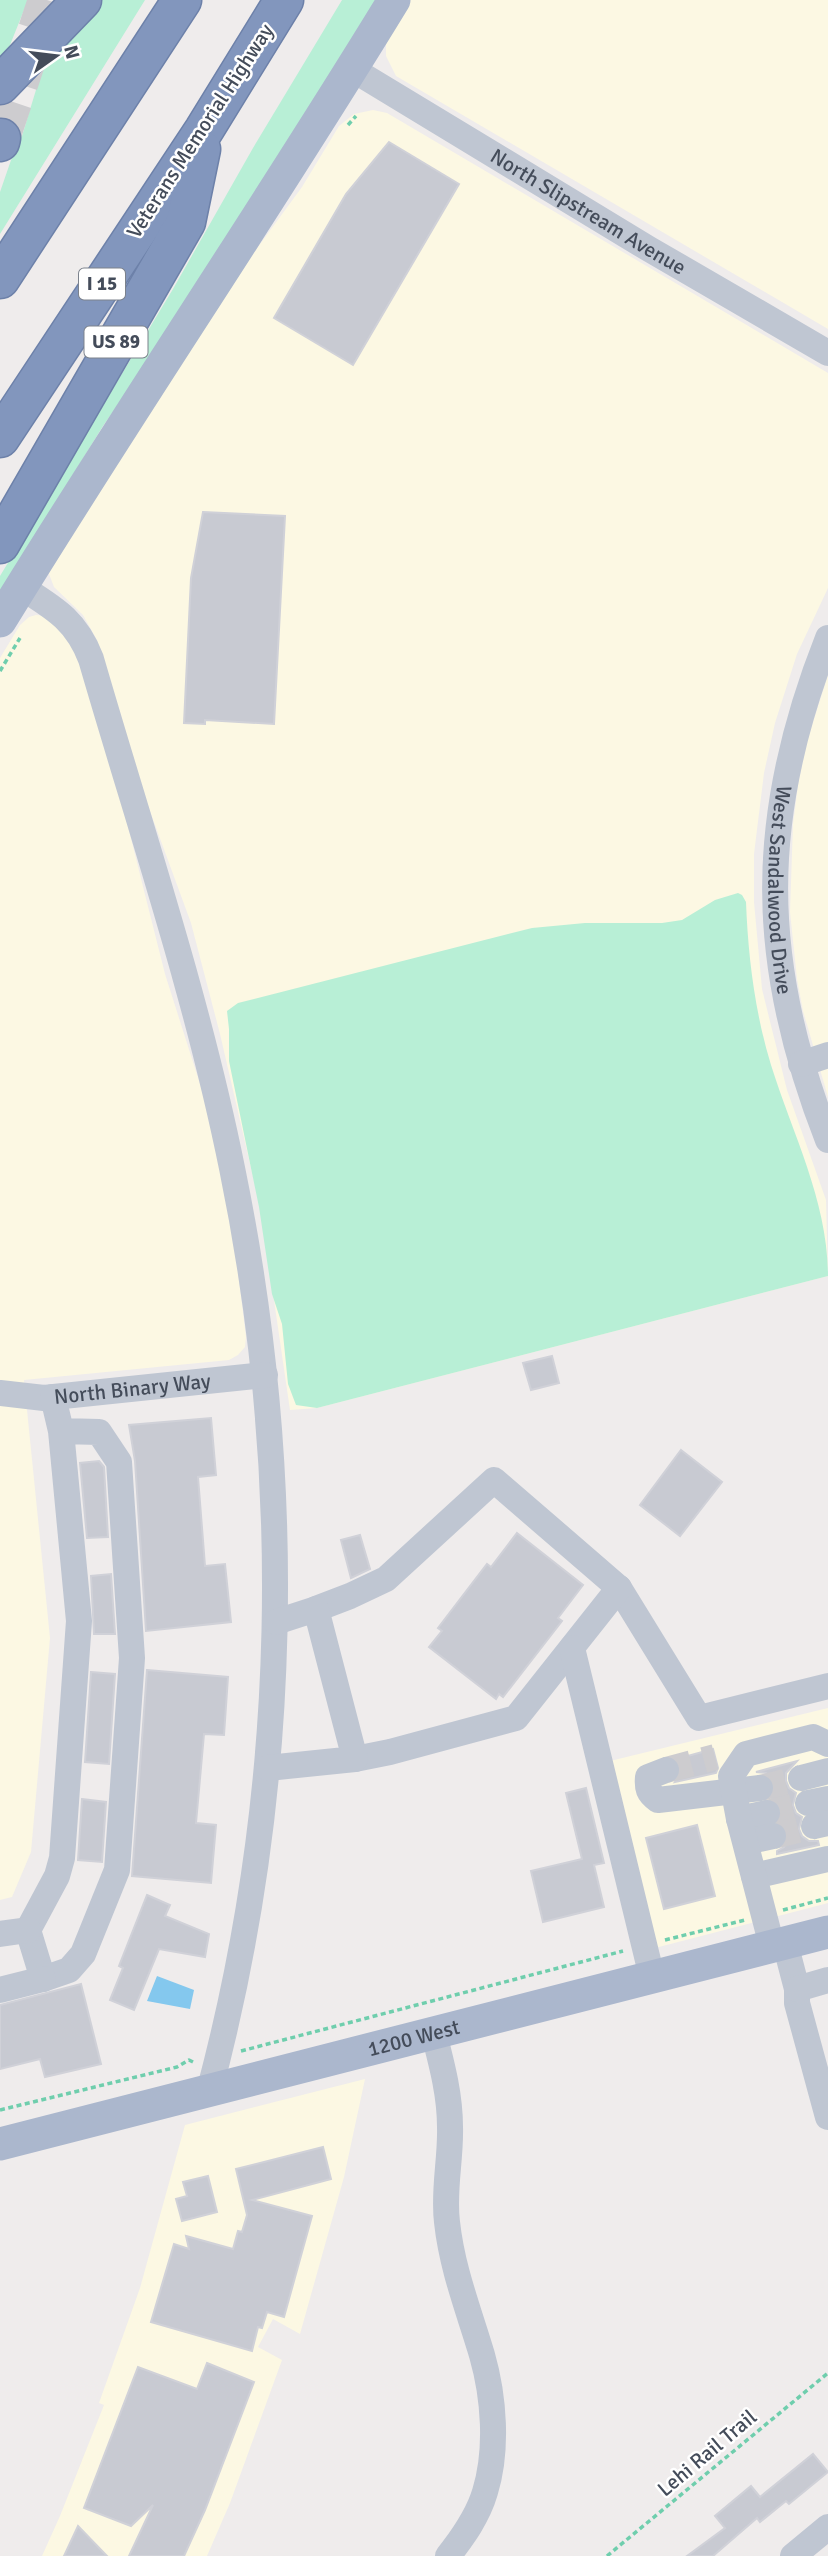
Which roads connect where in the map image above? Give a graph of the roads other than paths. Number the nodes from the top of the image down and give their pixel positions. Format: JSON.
{"nodes":[{"id":1,"x":82,"y":0,"type":"edge"},
{"id":2,"x":182,"y":0,"type":"edge"},
{"id":3,"x":284,"y":0,"type":"edge"},
{"id":4,"x":394,"y":0,"type":"edge"},
{"id":5,"x":352,"y":69,"type":"junction"},
{"id":6,"x":0,"y":85,"type":"edge"},
{"id":7,"x":204,"y":130,"type":"junction"},
{"id":8,"x":0,"y":279,"type":"edge"},
{"id":9,"x":828,"y":352,"type":"edge"},
{"id":10,"x":0,"y":438,"type":"edge"},
{"id":11,"x":0,"y":544,"type":"edge"},
{"id":12,"x":21,"y":587,"type":"junction"},
{"id":13,"x":13,"y":624,"type":"edge"},
{"id":14,"x":828,"y":638,"type":"edge"},
{"id":15,"x":828,"y":1055,"type":"edge"},
{"id":16,"x":802,"y":1064,"type":"junction"},
{"id":17,"x":828,"y":1140,"type":"edge"},
{"id":18,"x":265,"y":1376,"type":"junction"},
{"id":19,"x":0,"y":1393,"type":"edge"},
{"id":20,"x":53,"y":1397,"type":"junction"},
{"id":21,"x":61,"y":1431,"type":"junction"},
{"id":22,"x":619,"y":1588,"type":"junction"},
{"id":23,"x":316,"y":1609,"type":"junction"},
{"id":24,"x":276,"y":1622,"type":"junction"},
{"id":25,"x":572,"y":1648,"type":"junction"},
{"id":26,"x":828,"y":1686,"type":"edge"},
{"id":27,"x":828,"y":1746,"type":"edge"},
{"id":28,"x":746,"y":1754,"type":"junction"},
{"id":29,"x":715,"y":1758,"type":"tunnel mouth"},
{"id":30,"x":355,"y":1759,"type":"junction"},
{"id":31,"x":268,"y":1768,"type":"junction"},
{"id":32,"x":828,"y":1772,"type":"edge"},
{"id":33,"x":657,"y":1778,"type":"dead end"},
{"id":34,"x":760,"y":1788,"type":"tunnel mouth"},
{"id":35,"x":733,"y":1792,"type":"junction"},
{"id":36,"x":816,"y":1806,"type":"edge"},
{"id":37,"x":770,"y":1825,"type":"tunnel mouth"},
{"id":38,"x":742,"y":1831,"type":"junction"},
{"id":39,"x":828,"y":1859,"type":"edge"},
{"id":40,"x":754,"y":1876,"type":"junction"},
{"id":41,"x":28,"y":1930,"type":"junction"},
{"id":42,"x":828,"y":1932,"type":"edge"},
{"id":43,"x":0,"y":1934,"type":"edge"},
{"id":44,"x":774,"y":1935,"type":"junction"},
{"id":45,"x":648,"y":1961,"type":"junction"},
{"id":46,"x":43,"y":1979,"type":"junction"},
{"id":47,"x":828,"y":1980,"type":"edge"},
{"id":48,"x":797,"y":1989,"type":"junction"},
{"id":49,"x":0,"y":1990,"type":"edge"},
{"id":50,"x":433,"y":2034,"type":"junction"},
{"id":51,"x":209,"y":2092,"type":"junction"},
{"id":52,"x":827,"y":2113,"type":"edge"},
{"id":53,"x":0,"y":2144,"type":"edge"},
{"id":54,"x":828,"y":2527,"type":"edge"},
{"id":55,"x":448,"y":2556,"type":"edge"},
{"id":56,"x":793,"y":2556,"type":"edge"}],
"edges":[{"from":1,"to":6,"type":"highway"},
{"from":2,"to":8,"type":"highway"},
{"from":3,"to":7,"type":"highway","name":"Veterans Memorial Highway","number":"I 15"},
{"from":4,"to":5,"type":"main road"},
{"from":5,"to":9,"type":"street","name":"North Slipstream Avenue"},
{"from":5,"to":12,"type":"main road"},
{"from":7,"to":10,"type":"highway","name":"Veterans Memorial Highway","number":"I 15"},
{"from":7,"to":11,"type":"highway","number":"US 89"},
{"from":12,"to":13,"type":"main road"},
{"from":12,"to":18,"type":"street"},
{"from":14,"to":16,"type":"street","name":"West Sandalwood Drive"},
{"from":15,"to":16,"type":"street"},
{"from":16,"to":17,"type":"street","name":"West Sandalwood Drive"},
{"from":18,"to":20,"type":"street","name":"North Binary Way"},
{"from":18,"to":24,"type":"street"},
{"from":19,"to":20,"type":"street","name":"North Binary Way"},
{"from":20,"to":21,"type":"street"},
{"from":21,"to":41,"type":"street"},
{"from":21,"to":46,"type":"street"},
{"from":22,"to":23,"type":"street"},
{"from":22,"to":25,"type":"street"},
{"from":22,"to":26,"type":"street"},
{"from":23,"to":24,"type":"street"},
{"from":23,"to":30,"type":"street"},
{"from":24,"to":31,"type":"street"},
{"from":25,"to":30,"type":"street"},
{"from":25,"to":45,"type":"street"},
{"from":27,"to":28,"type":"street"},
{"from":28,"to":29,"type":"street"},
{"from":28,"to":35,"type":"street"},
{"from":30,"to":31,"type":"street"},
{"from":31,"to":51,"type":"street"},
{"from":32,"to":36,"type":"street"},
{"from":33,"to":35,"type":"street"},
{"from":34,"to":35,"type":"street"},
{"from":35,"to":38,"type":"street"},
{"from":37,"to":38,"type":"street"},
{"from":38,"to":40,"type":"street"},
{"from":39,"to":40,"type":"street"},
{"from":40,"to":44,"type":"street"},
{"from":41,"to":43,"type":"street"},
{"from":41,"to":46,"type":"street"},
{"from":42,"to":44,"type":"main road","name":"1200 West"},
{"from":44,"to":45,"type":"main road","name":"1200 West"},
{"from":44,"to":48,"type":"street"},
{"from":45,"to":50,"type":"main road","name":"1200 West"},
{"from":46,"to":49,"type":"street"},
{"from":47,"to":48,"type":"street"},
{"from":48,"to":52,"type":"street"},
{"from":50,"to":51,"type":"main road","name":"1200 West"},
{"from":50,"to":55,"type":"street"},
{"from":51,"to":53,"type":"main road","name":"1200 West"},
{"from":54,"to":56,"type":"street"}]}
